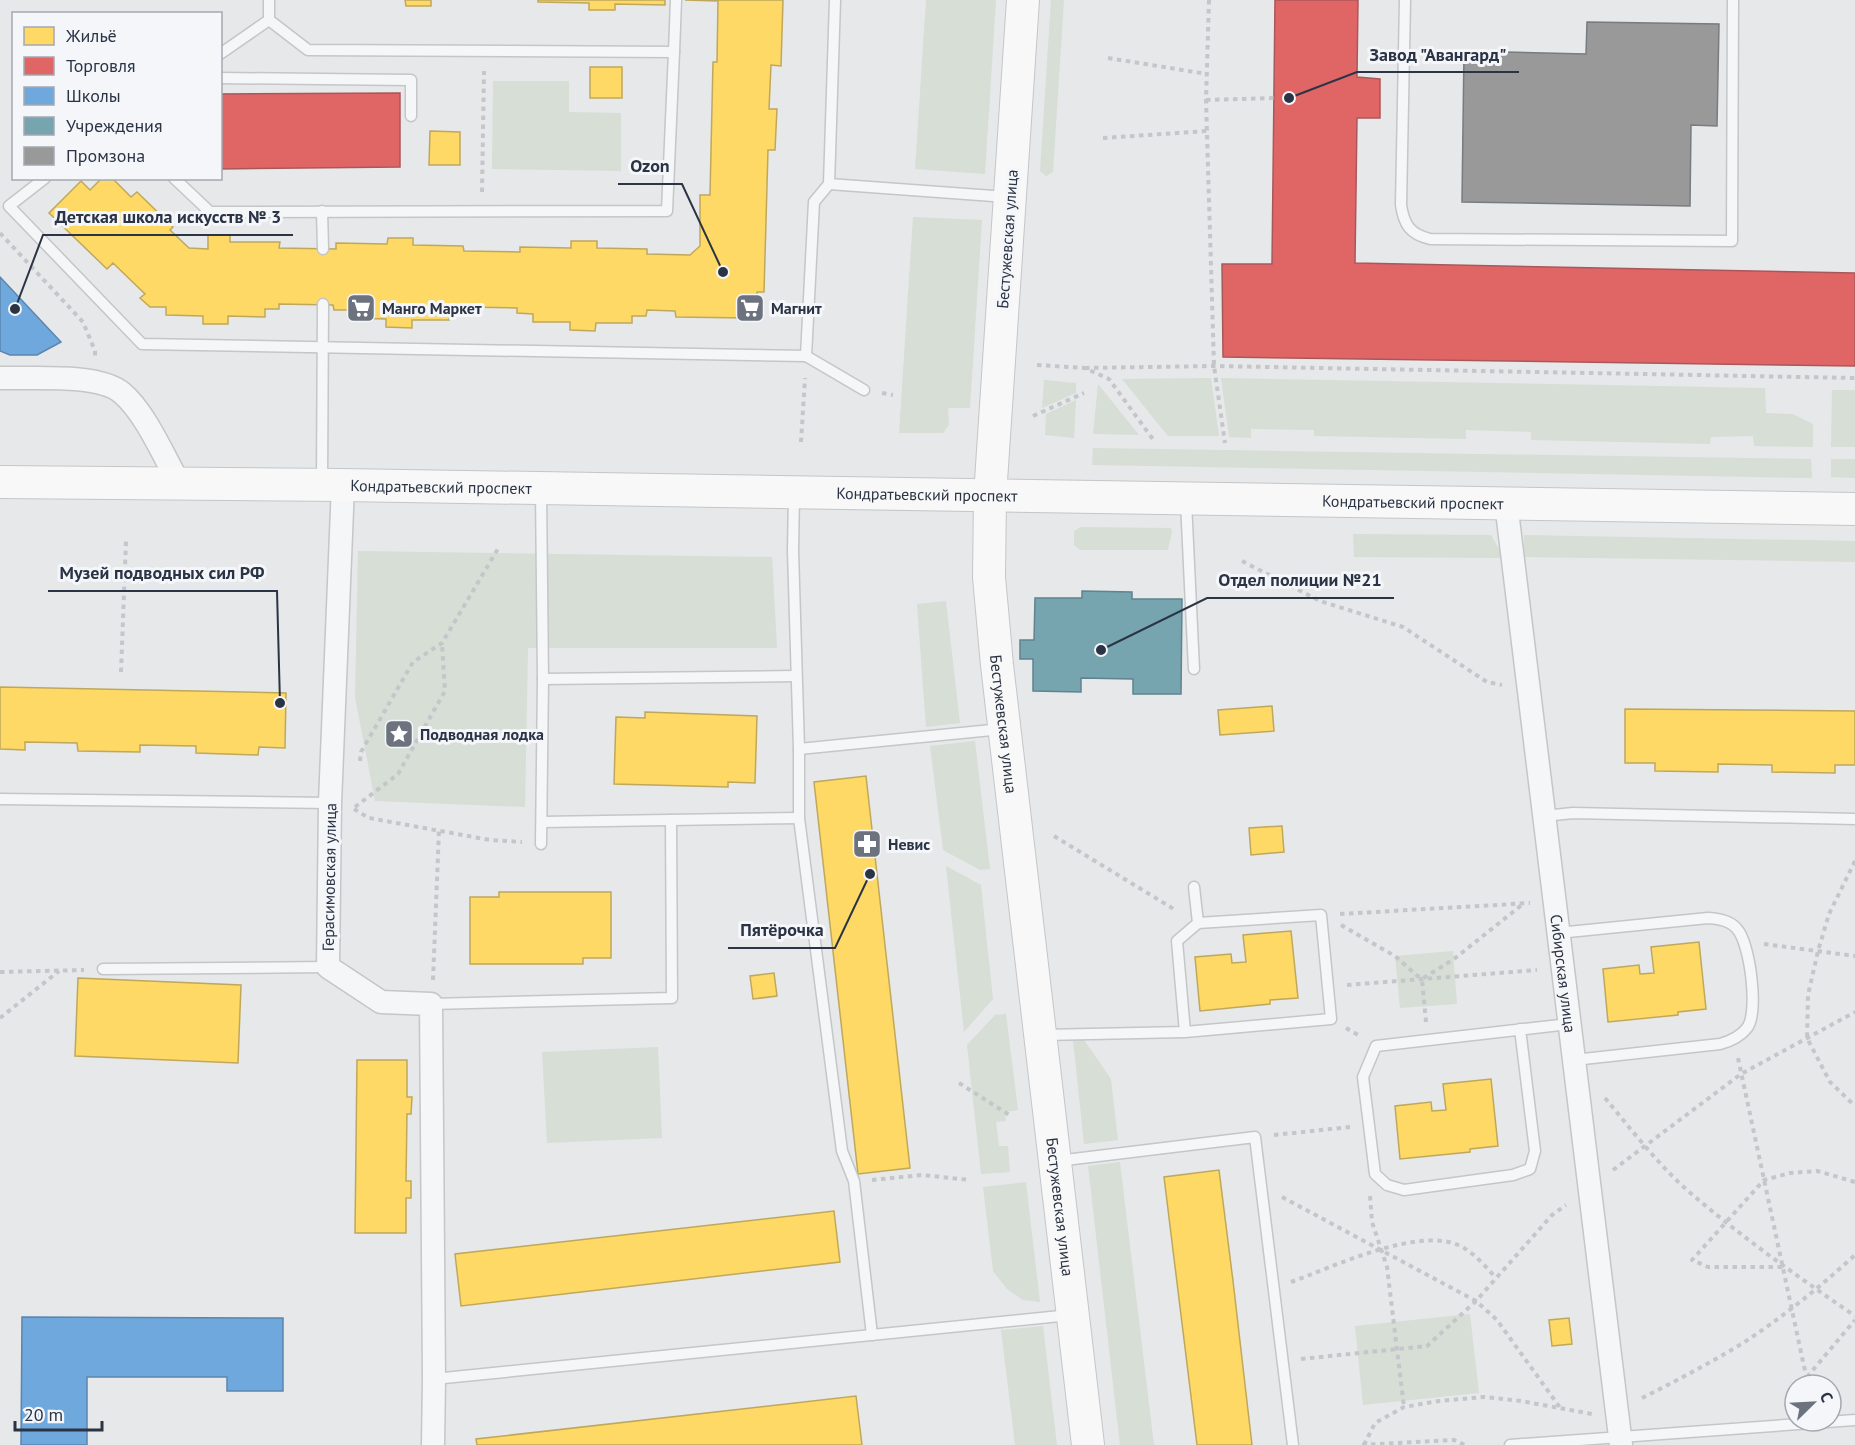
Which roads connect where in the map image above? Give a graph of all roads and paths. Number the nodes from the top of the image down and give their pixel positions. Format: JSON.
{"nodes":[{"id":1,"x":269,"y":0,"type":"edge"},
{"id":2,"x":676,"y":0,"type":"edge"},
{"id":3,"x":835,"y":0,"type":"edge"},
{"id":4,"x":1023,"y":0,"type":"edge"},
{"id":5,"x":1209,"y":0,"type":"edge"},
{"id":6,"x":1405,"y":0,"type":"edge"},
{"id":7,"x":1733,"y":0,"type":"edge"},
{"id":8,"x":269,"y":20,"type":"junction"},
{"id":9,"x":484,"y":51,"type":"junction"},
{"id":10,"x":674,"y":52,"type":"junction"},
{"id":11,"x":222,"y":53,"type":"edge"},
{"id":12,"x":1108,"y":58,"type":"dead end"},
{"id":13,"x":1207,"y":74,"type":"junction"},
{"id":14,"x":222,"y":78,"type":"edge"},
{"id":15,"x":1274,"y":98,"type":"dead end"},
{"id":16,"x":1206,"y":100,"type":"junction"},
{"id":17,"x":411,"y":116,"type":"dead end"},
{"id":18,"x":1207,"y":131,"type":"junction"},
{"id":19,"x":1103,"y":138,"type":"dead end"},
{"id":20,"x":42,"y":180,"type":"edge"},
{"id":21,"x":176,"y":180,"type":"edge"},
{"id":22,"x":829,"y":184,"type":"junction"},
{"id":23,"x":1010,"y":197,"type":"junction"},
{"id":24,"x":322,"y":211,"type":"junction"},
{"id":25,"x":482,"y":211,"type":"junction"},
{"id":26,"x":0,"y":233,"type":"edge"},
{"id":27,"x":323,"y":249,"type":"dead end"},
{"id":28,"x":323,"y":304,"type":"dead end"},
{"id":29,"x":323,"y":346,"type":"junction"},
{"id":30,"x":806,"y":356,"type":"junction"},
{"id":31,"x":95,"y":365,"type":"dead end"},
{"id":32,"x":1037,"y":365,"type":"dead end"},
{"id":33,"x":1214,"y":366,"type":"junction"},
{"id":34,"x":1085,"y":368,"type":"junction"},
{"id":35,"x":0,"y":378,"type":"edge"},
{"id":36,"x":1855,"y":378,"type":"edge"},
{"id":37,"x":864,"y":390,"type":"dead end"},
{"id":38,"x":1084,"y":393,"type":"dead end"},
{"id":39,"x":1033,"y":416,"type":"dead end"},
{"id":40,"x":801,"y":442,"type":"dead end"},
{"id":41,"x":1155,"y":442,"type":"dead end"},
{"id":42,"x":1225,"y":443,"type":"dead end"},
{"id":43,"x":0,"y":482,"type":"edge"},
{"id":44,"x":179,"y":483,"type":"junction"},
{"id":45,"x":332,"y":485,"type":"junction"},
{"id":46,"x":541,"y":490,"type":"junction"},
{"id":47,"x":794,"y":493,"type":"junction"},
{"id":48,"x":990,"y":496,"type":"junction"},
{"id":49,"x":1186,"y":499,"type":"junction"},
{"id":50,"x":1506,"y":503,"type":"junction"},
{"id":51,"x":1855,"y":509,"type":"edge"},
{"id":52,"x":126,"y":541,"type":"dead end"},
{"id":53,"x":499,"y":547,"type":"dead end"},
{"id":54,"x":1242,"y":561,"type":"dead end"},
{"id":55,"x":442,"y":643,"type":"junction"},
{"id":56,"x":1194,"y":669,"type":"dead end"},
{"id":57,"x":121,"y":672,"type":"dead end"},
{"id":58,"x":796,"y":676,"type":"junction"},
{"id":59,"x":543,"y":679,"type":"junction"},
{"id":60,"x":1529,"y":689,"type":"junction"},
{"id":61,"x":1004,"y":729,"type":"junction"},
{"id":62,"x":799,"y":749,"type":"junction"},
{"id":63,"x":360,"y":763,"type":"dead end"},
{"id":64,"x":355,"y":798,"type":"dead end"},
{"id":65,"x":0,"y":799,"type":"edge"},
{"id":66,"x":330,"y":803,"type":"junction"},
{"id":67,"x":353,"y":809,"type":"junction"},
{"id":68,"x":1544,"y":816,"type":"junction"},
{"id":69,"x":799,"y":818,"type":"junction"},
{"id":70,"x":1855,"y":819,"type":"edge"},
{"id":71,"x":671,"y":820,"type":"junction"},
{"id":72,"x":542,"y":822,"type":"junction"},
{"id":73,"x":439,"y":830,"type":"junction"},
{"id":74,"x":1054,"y":836,"type":"dead end"},
{"id":75,"x":541,"y":844,"type":"joint"},
{"id":76,"x":1855,"y":861,"type":"edge"},
{"id":77,"x":1194,"y":887,"type":"dead end"},
{"id":78,"x":1554,"y":900,"type":"junction"},
{"id":79,"x":1524,"y":904,"type":"junction"},
{"id":80,"x":1322,"y":915,"type":"junction"},
{"id":81,"x":1198,"y":923,"type":"junction"},
{"id":82,"x":1558,"y":933,"type":"junction"},
{"id":83,"x":1745,"y":942,"type":"junction"},
{"id":84,"x":1818,"y":951,"type":"junction"},
{"id":85,"x":1855,"y":956,"type":"edge"},
{"id":86,"x":328,"y":967,"type":"junction"},
{"id":87,"x":1562,"y":968,"type":"junction"},
{"id":88,"x":103,"y":969,"type":"joint"},
{"id":89,"x":60,"y":970,"type":"junction"},
{"id":90,"x":0,"y":972,"type":"edge"},
{"id":91,"x":1422,"y":979,"type":"junction"},
{"id":92,"x":1329,"y":987,"type":"junction"},
{"id":93,"x":432,"y":1005,"type":"junction"},
{"id":94,"x":0,"y":1018,"type":"edge"},
{"id":95,"x":1331,"y":1019,"type":"junction"},
{"id":96,"x":1569,"y":1024,"type":"junction"},
{"id":97,"x":1520,"y":1029,"type":"junction"},
{"id":98,"x":1185,"y":1032,"type":"junction"},
{"id":99,"x":1040,"y":1035,"type":"junction"},
{"id":100,"x":1428,"y":1040,"type":"junction"},
{"id":101,"x":1734,"y":1040,"type":"junction"},
{"id":102,"x":1376,"y":1046,"type":"junction"},
{"id":103,"x":1574,"y":1060,"type":"junction"},
{"id":104,"x":959,"y":1083,"type":"dead end"},
{"id":105,"x":1855,"y":1106,"type":"edge"},
{"id":106,"x":1011,"y":1116,"type":"dead end"},
{"id":107,"x":1368,"y":1125,"type":"junction"},
{"id":108,"x":1255,"y":1137,"type":"junction"},
{"id":109,"x":1054,"y":1161,"type":"junction"},
{"id":110,"x":1375,"y":1174,"type":"junction"},
{"id":111,"x":970,"y":1180,"type":"dead end"},
{"id":112,"x":1764,"y":1180,"type":"junction"},
{"id":113,"x":854,"y":1181,"type":"junction"},
{"id":114,"x":1855,"y":1182,"type":"edge"},
{"id":115,"x":1261,"y":1186,"type":"junction"},
{"id":116,"x":1727,"y":1222,"type":"junction"},
{"id":117,"x":1380,"y":1249,"type":"junction"},
{"id":118,"x":1855,"y":1255,"type":"edge"},
{"id":119,"x":1783,"y":1267,"type":"junction"},
{"id":120,"x":1496,"y":1278,"type":"dead end"},
{"id":121,"x":1274,"y":1289,"type":"junction"},
{"id":122,"x":1816,"y":1289,"type":"junction"},
{"id":123,"x":1792,"y":1308,"type":"junction"},
{"id":124,"x":1072,"y":1314,"type":"junction"},
{"id":125,"x":1855,"y":1316,"type":"edge"},
{"id":126,"x":1855,"y":1320,"type":"edge"},
{"id":127,"x":872,"y":1335,"type":"junction"},
{"id":128,"x":1805,"y":1373,"type":"edge"},
{"id":129,"x":1810,"y":1373,"type":"edge"},
{"id":130,"x":434,"y":1379,"type":"junction"},
{"id":131,"x":1404,"y":1407,"type":"junction"},
{"id":132,"x":1562,"y":1410,"type":"junction"},
{"id":133,"x":1616,"y":1411,"type":"junction"},
{"id":134,"x":1855,"y":1420,"type":"edge"},
{"id":135,"x":1620,"y":1441,"type":"edge"},
{"id":136,"x":433,"y":1445,"type":"edge"},
{"id":137,"x":1088,"y":1445,"type":"edge"},
{"id":138,"x":1293,"y":1445,"type":"edge"},
{"id":139,"x":1362,"y":1445,"type":"edge"},
{"id":140,"x":1465,"y":1445,"type":"edge"},
{"id":141,"x":1509,"y":1445,"type":"edge"}],
"edges":[{"from":1,"to":8,"type":"lane"},
{"from":2,"to":10,"type":"lane"},
{"from":3,"to":22,"type":"lane"},
{"from":4,"to":23,"type":"street","name":"Бестужевская улица"},
{"from":5,"to":13,"type":"path"},
{"from":6,"to":7,"type":"lane"},
{"from":8,"to":9,"type":"lane"},
{"from":8,"to":11,"type":"lane"},
{"from":9,"to":10,"type":"lane"},
{"from":9,"to":25,"type":"path"},
{"from":10,"to":25,"type":"lane"},
{"from":12,"to":13,"type":"path"},
{"from":13,"to":16,"type":"path"},
{"from":14,"to":17,"type":"lane"},
{"from":15,"to":16,"type":"path"},
{"from":16,"to":18,"type":"path"},
{"from":18,"to":19,"type":"path"},
{"from":18,"to":33,"type":"path"},
{"from":20,"to":29,"type":"lane"},
{"from":21,"to":24,"type":"lane"},
{"from":22,"to":23,"type":"lane"},
{"from":22,"to":30,"type":"lane"},
{"from":23,"to":48,"type":"street","name":"Бестужевская улица"},
{"from":24,"to":25,"type":"lane"},
{"from":24,"to":27,"type":"lane"},
{"from":26,"to":31,"type":"path"},
{"from":28,"to":29,"type":"lane"},
{"from":29,"to":30,"type":"lane"},
{"from":29,"to":45,"type":"lane"},
{"from":30,"to":37,"type":"lane"},
{"from":30,"to":40,"type":"path"},
{"from":32,"to":34,"type":"path"},
{"from":33,"to":34,"type":"path"},
{"from":33,"to":36,"type":"path"},
{"from":33,"to":42,"type":"path"},
{"from":34,"to":41,"type":"path"},
{"from":35,"to":44,"type":"street"},
{"from":38,"to":39,"type":"path"},
{"from":43,"to":44,"type":"street","name":"Кондратьевский проспект"},
{"from":44,"to":45,"type":"street","name":"Кондратьевский проспект"},
{"from":45,"to":46,"type":"street","name":"Кондратьевский проспект"},
{"from":45,"to":66,"type":"street","name":"Герасимовская улица"},
{"from":46,"to":47,"type":"street","name":"Кондратьевский проспект"},
{"from":46,"to":59,"type":"lane"},
{"from":47,"to":48,"type":"street","name":"Кондратьевский проспект"},
{"from":47,"to":58,"type":"lane"},
{"from":48,"to":49,"type":"street","name":"Кондратьевский проспект"},
{"from":48,"to":61,"type":"street","name":"Бестужевская улица"},
{"from":49,"to":50,"type":"street","name":"Кондратьевский проспект"},
{"from":49,"to":56,"type":"lane"},
{"from":50,"to":51,"type":"street","name":"Кондратьевский проспект"},
{"from":50,"to":60,"type":"street","name":"Сибирская улица"},
{"from":52,"to":57,"type":"path"},
{"from":53,"to":55,"type":"path"},
{"from":54,"to":60,"type":"path"},
{"from":55,"to":63,"type":"path"},
{"from":55,"to":67,"type":"path"},
{"from":58,"to":59,"type":"lane"},
{"from":58,"to":62,"type":"lane"},
{"from":59,"to":72,"type":"lane"},
{"from":60,"to":68,"type":"street","name":"Сибирская улица"},
{"from":61,"to":62,"type":"lane"},
{"from":61,"to":99,"type":"street","name":"Бестужевская улица"},
{"from":62,"to":69,"type":"lane"},
{"from":64,"to":67,"type":"path"},
{"from":65,"to":66,"type":"lane"},
{"from":66,"to":67,"type":"path"},
{"from":66,"to":86,"type":"street","name":"Герасимовская улица"},
{"from":67,"to":73,"type":"path"},
{"from":68,"to":70,"type":"lane"},
{"from":68,"to":78,"type":"street","name":"Сибирская улица"},
{"from":69,"to":71,"type":"lane"},
{"from":69,"to":113,"type":"lane"},
{"from":71,"to":72,"type":"lane"},
{"from":71,"to":93,"type":"lane"},
{"from":72,"to":75,"type":"lane"},
{"from":73,"to":75,"type":"path"},
{"from":73,"to":93,"type":"path"},
{"from":74,"to":81,"type":"path"},
{"from":76,"to":84,"type":"path"},
{"from":77,"to":81,"type":"lane"},
{"from":78,"to":79,"type":"path"},
{"from":78,"to":82,"type":"street","name":"Сибирская улица"},
{"from":79,"to":80,"type":"path"},
{"from":79,"to":91,"type":"path"},
{"from":80,"to":81,"type":"lane"},
{"from":80,"to":91,"type":"path"},
{"from":80,"to":92,"type":"lane"},
{"from":81,"to":98,"type":"lane"},
{"from":82,"to":83,"type":"lane"},
{"from":82,"to":87,"type":"street","name":"Сибирская улица"},
{"from":83,"to":84,"type":"path"},
{"from":83,"to":101,"type":"lane"},
{"from":84,"to":85,"type":"path"},
{"from":84,"to":105,"type":"path"},
{"from":86,"to":88,"type":"lane"},
{"from":86,"to":93,"type":"street","name":"Герасимовская улица"},
{"from":87,"to":91,"type":"path"},
{"from":87,"to":96,"type":"street","name":"Сибирская улица"},
{"from":88,"to":89,"type":"path"},
{"from":89,"to":90,"type":"path"},
{"from":89,"to":94,"type":"path"},
{"from":91,"to":92,"type":"path"},
{"from":91,"to":100,"type":"path"},
{"from":92,"to":95,"type":"lane"},
{"from":93,"to":130,"type":"street"},
{"from":95,"to":98,"type":"lane"},
{"from":95,"to":102,"type":"path"},
{"from":96,"to":97,"type":"lane"},
{"from":96,"to":103,"type":"street","name":"Сибирская улица"},
{"from":97,"to":100,"type":"lane"},
{"from":97,"to":110,"type":"lane"},
{"from":98,"to":99,"type":"lane"},
{"from":99,"to":109,"type":"street","name":"Бестужевская улица"},
{"from":100,"to":102,"type":"lane"},
{"from":101,"to":103,"type":"lane"},
{"from":101,"to":112,"type":"path"},
{"from":102,"to":107,"type":"lane"},
{"from":103,"to":116,"type":"path"},
{"from":103,"to":133,"type":"street","name":"Сибирская улица"},
{"from":104,"to":106,"type":"path"},
{"from":107,"to":108,"type":"path"},
{"from":107,"to":110,"type":"lane"},
{"from":108,"to":109,"type":"lane"},
{"from":108,"to":115,"type":"lane"},
{"from":109,"to":124,"type":"street","name":"Бестужевская улица"},
{"from":110,"to":117,"type":"path"},
{"from":111,"to":113,"type":"path"},
{"from":112,"to":114,"type":"path"},
{"from":112,"to":116,"type":"path"},
{"from":112,"to":119,"type":"path"},
{"from":113,"to":127,"type":"lane"},
{"from":115,"to":117,"type":"path"},
{"from":115,"to":121,"type":"lane"},
{"from":116,"to":119,"type":"path"},
{"from":116,"to":119,"type":"path"},
{"from":117,"to":120,"type":"path"},
{"from":117,"to":121,"type":"path"},
{"from":117,"to":131,"type":"path"},
{"from":117,"to":132,"type":"path"},
{"from":118,"to":122,"type":"path"},
{"from":119,"to":122,"type":"path"},
{"from":119,"to":123,"type":"path"},
{"from":121,"to":138,"type":"lane"},
{"from":122,"to":123,"type":"path"},
{"from":122,"to":125,"type":"path"},
{"from":123,"to":128,"type":"path"},
{"from":123,"to":133,"type":"path"},
{"from":124,"to":127,"type":"lane"},
{"from":124,"to":137,"type":"street","name":"Бестужевская улица"},
{"from":126,"to":129,"type":"path"},
{"from":127,"to":130,"type":"lane"},
{"from":130,"to":136,"type":"street"},
{"from":131,"to":132,"type":"path"},
{"from":131,"to":139,"type":"path"},
{"from":132,"to":133,"type":"path"},
{"from":133,"to":135,"type":"street","name":"Сибирская улица"},
{"from":134,"to":135,"type":"lane"},
{"from":135,"to":141,"type":"lane"},
{"from":139,"to":140,"type":"path"}]}
